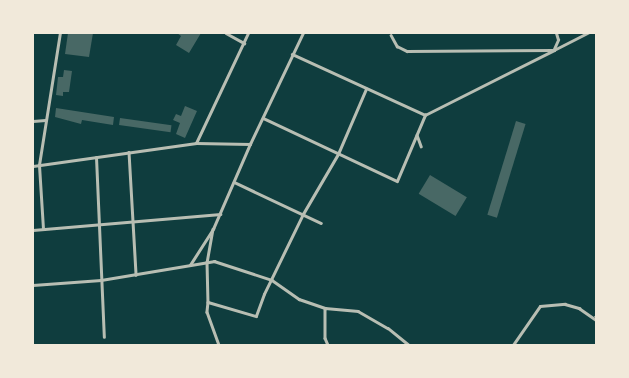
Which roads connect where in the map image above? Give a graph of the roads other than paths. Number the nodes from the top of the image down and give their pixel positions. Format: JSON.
{"nodes":[{"id":1,"x":60,"y":33,"type":"edge"},
{"id":2,"x":226,"y":33,"type":"edge"},
{"id":3,"x":248,"y":33,"type":"edge"},
{"id":4,"x":303,"y":33,"type":"edge"},
{"id":5,"x":556,"y":33,"type":"edge"},
{"id":6,"x":588,"y":33,"type":"edge"},
{"id":7,"x":391,"y":34,"type":"dead end"},
{"id":8,"x":244,"y":43,"type":"junction"},
{"id":9,"x":554,"y":50,"type":"junction"},
{"id":10,"x":292,"y":54,"type":"junction"},
{"id":11,"x":366,"y":88,"type":"junction"},
{"id":12,"x":425,"y":115,"type":"junction"},
{"id":13,"x":263,"y":118,"type":"junction"},
{"id":14,"x":45,"y":120,"type":"junction"},
{"id":15,"x":33,"y":121,"type":"edge"},
{"id":16,"x":417,"y":135,"type":"junction"},
{"id":17,"x":196,"y":143,"type":"junction"},
{"id":18,"x":250,"y":144,"type":"junction"},
{"id":19,"x":422,"y":146,"type":"dead end"},
{"id":20,"x":129,"y":152,"type":"junction"},
{"id":21,"x":338,"y":154,"type":"junction"},
{"id":22,"x":96,"y":157,"type":"junction"},
{"id":23,"x":39,"y":165,"type":"junction"},
{"id":24,"x":33,"y":166,"type":"edge"},
{"id":25,"x":234,"y":182,"type":"junction"},
{"id":26,"x":220,"y":214,"type":"junction"},
{"id":27,"x":303,"y":214,"type":"junction"},
{"id":28,"x":132,"y":219,"type":"junction"},
{"id":29,"x":98,"y":223,"type":"junction"},
{"id":30,"x":321,"y":223,"type":"dead end"},
{"id":31,"x":43,"y":229,"type":"junction"},
{"id":32,"x":214,"y":229,"type":"junction"},
{"id":33,"x":33,"y":230,"type":"edge"},
{"id":34,"x":208,"y":262,"type":"junction"},
{"id":35,"x":189,"y":265,"type":"junction"},
{"id":36,"x":136,"y":274,"type":"junction"},
{"id":37,"x":101,"y":280,"type":"junction"},
{"id":38,"x":272,"y":280,"type":"junction"},
{"id":39,"x":33,"y":286,"type":"edge"},
{"id":40,"x":208,"y":302,"type":"junction"},
{"id":41,"x":325,"y":308,"type":"junction"},
{"id":42,"x":595,"y":318,"type":"edge"},
{"id":43,"x":104,"y":337,"type":"dead end"},
{"id":44,"x":219,"y":345,"type":"edge"},
{"id":45,"x":328,"y":345,"type":"edge"},
{"id":46,"x":409,"y":345,"type":"edge"},
{"id":47,"x":513,"y":345,"type":"edge"}],
"edges":[{"from":1,"to":14,"type":"street"},
{"from":2,"to":8,"type":"street"},
{"from":3,"to":8,"type":"street"},
{"from":4,"to":10,"type":"street"},
{"from":5,"to":9,"type":"street"},
{"from":6,"to":9,"type":"street"},
{"from":7,"to":9,"type":"street"},
{"from":8,"to":17,"type":"street"},
{"from":9,"to":12,"type":"street"},
{"from":10,"to":11,"type":"street"},
{"from":10,"to":13,"type":"street"},
{"from":11,"to":12,"type":"street"},
{"from":11,"to":21,"type":"street"},
{"from":12,"to":16,"type":"street"},
{"from":13,"to":18,"type":"street"},
{"from":13,"to":21,"type":"street"},
{"from":14,"to":15,"type":"street"},
{"from":14,"to":23,"type":"street"},
{"from":16,"to":19,"type":"street"},
{"from":16,"to":21,"type":"street"},
{"from":17,"to":18,"type":"street"},
{"from":17,"to":20,"type":"street"},
{"from":18,"to":25,"type":"street"},
{"from":20,"to":22,"type":"street"},
{"from":20,"to":28,"type":"street"},
{"from":21,"to":27,"type":"street"},
{"from":22,"to":23,"type":"street"},
{"from":22,"to":29,"type":"street"},
{"from":23,"to":24,"type":"street"},
{"from":23,"to":31,"type":"street"},
{"from":25,"to":26,"type":"street"},
{"from":25,"to":27,"type":"street"},
{"from":26,"to":28,"type":"street"},
{"from":26,"to":32,"type":"street"},
{"from":27,"to":30,"type":"street"},
{"from":27,"to":38,"type":"street"},
{"from":28,"to":29,"type":"street"},
{"from":28,"to":36,"type":"street"},
{"from":29,"to":31,"type":"street"},
{"from":29,"to":37,"type":"street"},
{"from":31,"to":33,"type":"street"},
{"from":32,"to":34,"type":"street"},
{"from":32,"to":35,"type":"street"},
{"from":34,"to":35,"type":"street"},
{"from":34,"to":38,"type":"street"},
{"from":34,"to":40,"type":"street"},
{"from":35,"to":36,"type":"street"},
{"from":36,"to":37,"type":"street"},
{"from":37,"to":39,"type":"street"},
{"from":37,"to":43,"type":"street"},
{"from":38,"to":40,"type":"street"},
{"from":38,"to":41,"type":"street"},
{"from":40,"to":44,"type":"street"},
{"from":41,"to":45,"type":"street"},
{"from":41,"to":46,"type":"street"},
{"from":42,"to":47,"type":"street"}]}
